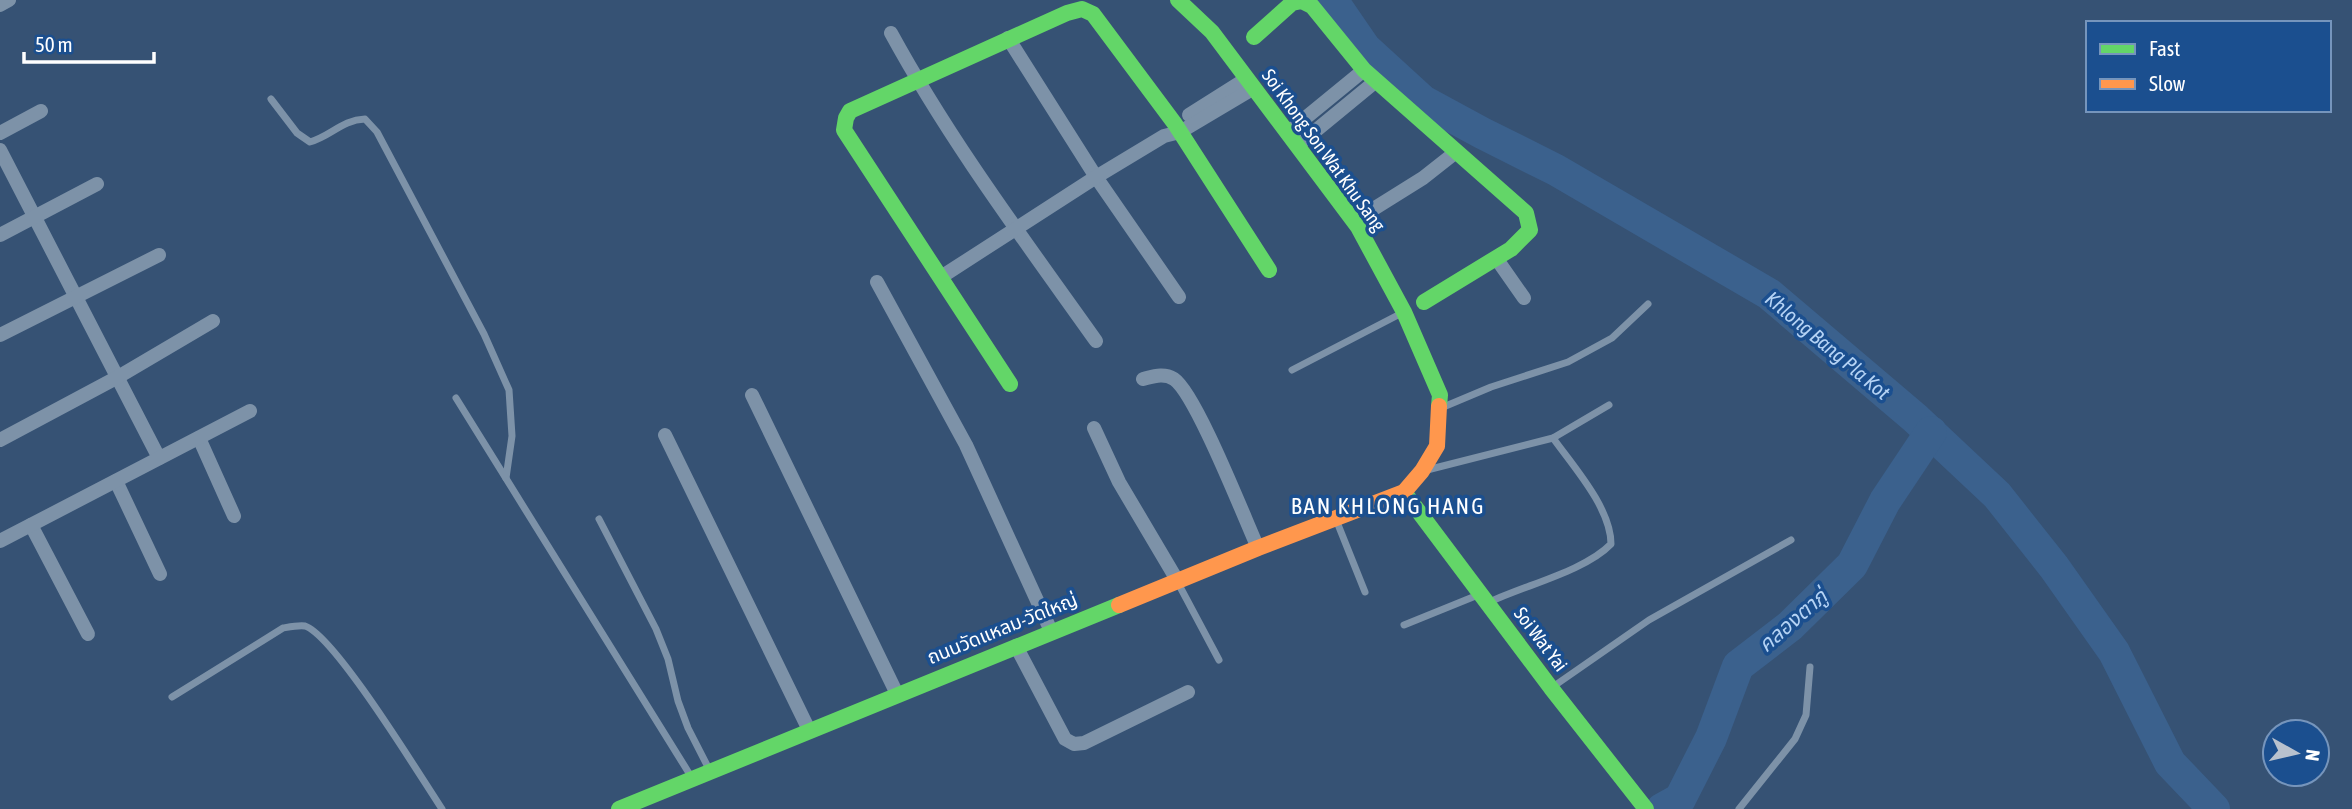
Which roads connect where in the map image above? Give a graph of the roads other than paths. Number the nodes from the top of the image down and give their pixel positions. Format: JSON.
{"nodes":[{"id":1,"x":9,"y":0,"type":"edge"},
{"id":2,"x":1178,"y":0,"type":"edge"},
{"id":3,"x":0,"y":5,"type":"edge"},
{"id":4,"x":891,"y":33,"type":"dead end"},
{"id":5,"x":1254,"y":37,"type":"dead end"},
{"id":6,"x":1008,"y":38,"type":"junction"},
{"id":7,"x":1370,"y":76,"type":"junction"},
{"id":8,"x":916,"y":79,"type":"junction"},
{"id":9,"x":1250,"y":83,"type":"junction"},
{"id":10,"x":271,"y":99,"type":"dead end"},
{"id":11,"x":41,"y":111,"type":"dead end"},
{"id":12,"x":1173,"y":131,"type":"junction"},
{"id":13,"x":0,"y":133,"type":"edge"},
{"id":14,"x":1292,"y":139,"type":"junction"},
{"id":15,"x":0,"y":150,"type":"edge"},
{"id":16,"x":1456,"y":152,"type":"junction"},
{"id":17,"x":1096,"y":177,"type":"junction"},
{"id":18,"x":97,"y":184,"type":"dead end"},
{"id":19,"x":1375,"y":208,"type":"dead end"},
{"id":20,"x":35,"y":217,"type":"junction"},
{"id":21,"x":1016,"y":228,"type":"junction"},
{"id":22,"x":0,"y":235,"type":"edge"},
{"id":23,"x":159,"y":255,"type":"dead end"},
{"id":24,"x":1496,"y":258,"type":"junction"},
{"id":25,"x":1269,"y":270,"type":"dead end"},
{"id":26,"x":941,"y":277,"type":"junction"},
{"id":27,"x":877,"y":282,"type":"dead end"},
{"id":28,"x":1179,"y":297,"type":"dead end"},
{"id":29,"x":76,"y":298,"type":"junction"},
{"id":30,"x":1524,"y":298,"type":"dead end"},
{"id":31,"x":1424,"y":302,"type":"dead end"},
{"id":32,"x":1648,"y":304,"type":"dead end"},
{"id":33,"x":1404,"y":312,"type":"junction"},
{"id":34,"x":214,"y":321,"type":"dead end"},
{"id":35,"x":0,"y":335,"type":"edge"},
{"id":36,"x":1096,"y":341,"type":"dead end"},
{"id":37,"x":1292,"y":370,"type":"dead end"},
{"id":38,"x":118,"y":377,"type":"junction"},
{"id":39,"x":1143,"y":379,"type":"dead end"},
{"id":40,"x":1010,"y":384,"type":"dead end"},
{"id":41,"x":752,"y":395,"type":"dead end"},
{"id":42,"x":456,"y":398,"type":"dead end"},
{"id":43,"x":1609,"y":405,"type":"dead end"},
{"id":44,"x":1441,"y":408,"type":"junction"},
{"id":45,"x":250,"y":411,"type":"dead end"},
{"id":46,"x":1094,"y":428,"type":"dead end"},
{"id":47,"x":665,"y":435,"type":"dead end"},
{"id":48,"x":200,"y":438,"type":"junction"},
{"id":49,"x":1553,"y":438,"type":"junction"},
{"id":50,"x":0,"y":440,"type":"edge"},
{"id":51,"x":159,"y":458,"type":"junction"},
{"id":52,"x":1422,"y":471,"type":"junction"},
{"id":53,"x":506,"y":478,"type":"junction"},
{"id":54,"x":116,"y":481,"type":"junction"},
{"id":55,"x":1404,"y":492,"type":"junction"},
{"id":56,"x":234,"y":516,"type":"dead end"},
{"id":57,"x":1335,"y":518,"type":"junction"},
{"id":58,"x":599,"y":519,"type":"dead end"},
{"id":59,"x":31,"y":525,"type":"junction"},
{"id":60,"x":1791,"y":540,"type":"dead end"},
{"id":61,"x":0,"y":541,"type":"edge"},
{"id":62,"x":1258,"y":548,"type":"junction"},
{"id":63,"x":160,"y":574,"type":"dead end"},
{"id":64,"x":1177,"y":580,"type":"junction"},
{"id":65,"x":1365,"y":592,"type":"dead end"},
{"id":66,"x":1484,"y":599,"type":"junction"},
{"id":67,"x":1404,"y":625,"type":"dead end"},
{"id":68,"x":1051,"y":631,"type":"junction"},
{"id":69,"x":88,"y":634,"type":"dead end"},
{"id":70,"x":1016,"y":646,"type":"junction"},
{"id":71,"x":1219,"y":660,"type":"dead end"},
{"id":72,"x":1810,"y":667,"type":"dead end"},
{"id":73,"x":1551,"y":688,"type":"junction"},
{"id":74,"x":1188,"y":692,"type":"dead end"},
{"id":75,"x":897,"y":694,"type":"junction"},
{"id":76,"x":172,"y":697,"type":"dead end"},
{"id":77,"x":808,"y":730,"type":"junction"},
{"id":78,"x":710,"y":771,"type":"junction"},
{"id":79,"x":692,"y":779,"type":"junction"},
{"id":80,"x":1646,"y":808,"type":"edge"},
{"id":81,"x":442,"y":809,"type":"edge"},
{"id":82,"x":619,"y":809,"type":"edge"},
{"id":83,"x":1739,"y":809,"type":"edge"}],
"edges":[{"from":1,"to":3,"type":"street"},
{"from":2,"to":9,"type":"street","name":"Soi Khong Son Wat Khu Sang"},
{"from":4,"to":8,"type":"street"},
{"from":5,"to":7,"type":"street"},
{"from":6,"to":8,"type":"street"},
{"from":6,"to":12,"type":"street"},
{"from":6,"to":17,"type":"street"},
{"from":7,"to":14,"type":"street"},
{"from":7,"to":16,"type":"street"},
{"from":8,"to":21,"type":"street"},
{"from":8,"to":26,"type":"street"},
{"from":9,"to":12,"type":"street"},
{"from":9,"to":14,"type":"street","name":"Soi Khong Son Wat Khu Sang"},
{"from":10,"to":53,"type":"lane"},
{"from":11,"to":13,"type":"street"},
{"from":12,"to":17,"type":"street"},
{"from":12,"to":25,"type":"street"},
{"from":14,"to":33,"type":"street","name":"Soi Khong Son Wat Khu Sang"},
{"from":15,"to":20,"type":"street"},
{"from":16,"to":19,"type":"street"},
{"from":16,"to":24,"type":"street"},
{"from":17,"to":21,"type":"street"},
{"from":17,"to":28,"type":"street"},
{"from":18,"to":20,"type":"street"},
{"from":20,"to":22,"type":"street"},
{"from":20,"to":29,"type":"street"},
{"from":21,"to":26,"type":"street"},
{"from":21,"to":36,"type":"street"},
{"from":23,"to":29,"type":"street"},
{"from":24,"to":30,"type":"street"},
{"from":24,"to":31,"type":"street"},
{"from":26,"to":40,"type":"street"},
{"from":27,"to":68,"type":"street"},
{"from":29,"to":35,"type":"street"},
{"from":29,"to":38,"type":"street"},
{"from":32,"to":44,"type":"lane"},
{"from":33,"to":37,"type":"lane"},
{"from":33,"to":44,"type":"street","name":"Soi Khong Son Wat Khu Sang"},
{"from":34,"to":38,"type":"street"},
{"from":38,"to":50,"type":"street"},
{"from":38,"to":51,"type":"street"},
{"from":39,"to":62,"type":"street"},
{"from":41,"to":75,"type":"street"},
{"from":42,"to":53,"type":"lane"},
{"from":43,"to":49,"type":"lane"},
{"from":44,"to":52,"type":"street","name":"Soi Khong Son Wat Khu Sang"},
{"from":45,"to":48,"type":"street"},
{"from":46,"to":64,"type":"street"},
{"from":47,"to":77,"type":"street"},
{"from":48,"to":51,"type":"street"},
{"from":48,"to":56,"type":"street"},
{"from":49,"to":52,"type":"lane"},
{"from":49,"to":66,"type":"lane"},
{"from":51,"to":54,"type":"street"},
{"from":52,"to":55,"type":"street","name":"Soi Khong Son Wat Khu Sang"},
{"from":53,"to":79,"type":"lane"},
{"from":54,"to":59,"type":"street"},
{"from":54,"to":63,"type":"street"},
{"from":55,"to":57,"type":"street","name":"ถนนวัดแหลม-วัดใหญ่"},
{"from":55,"to":66,"type":"street","name":"Soi Wat Yai"},
{"from":57,"to":62,"type":"street","name":"ถนนวัดแหลม-วัดใหญ่"},
{"from":57,"to":65,"type":"lane"},
{"from":58,"to":78,"type":"lane"},
{"from":59,"to":61,"type":"street"},
{"from":59,"to":69,"type":"street"},
{"from":60,"to":73,"type":"lane"},
{"from":62,"to":64,"type":"street","name":"ถนนวัดแหลม-วัดใหญ่"},
{"from":64,"to":68,"type":"street","name":"ถนนวัดแหลม-วัดใหญ่"},
{"from":64,"to":71,"type":"lane"},
{"from":66,"to":67,"type":"lane"},
{"from":66,"to":73,"type":"street","name":"Soi Wat Yai"},
{"from":68,"to":70,"type":"street","name":"ถนนวัดแหลม-วัดใหญ่"},
{"from":70,"to":74,"type":"street"},
{"from":70,"to":75,"type":"street","name":"ถนนวัดแหลม-วัดใหญ่"},
{"from":72,"to":83,"type":"lane"},
{"from":73,"to":80,"type":"street","name":"Soi Wat Yai"},
{"from":75,"to":77,"type":"street","name":"ถนนวัดแหลม-วัดใหญ่"},
{"from":76,"to":81,"type":"lane"},
{"from":77,"to":78,"type":"street","name":"ถนนวัดแหลม-วัดใหญ่"},
{"from":78,"to":79,"type":"street","name":"ถนนวัดแหลม-วัดใหญ่"},
{"from":79,"to":82,"type":"street","name":"ถนนวัดแหลม-วัดใหญ่"}]}
